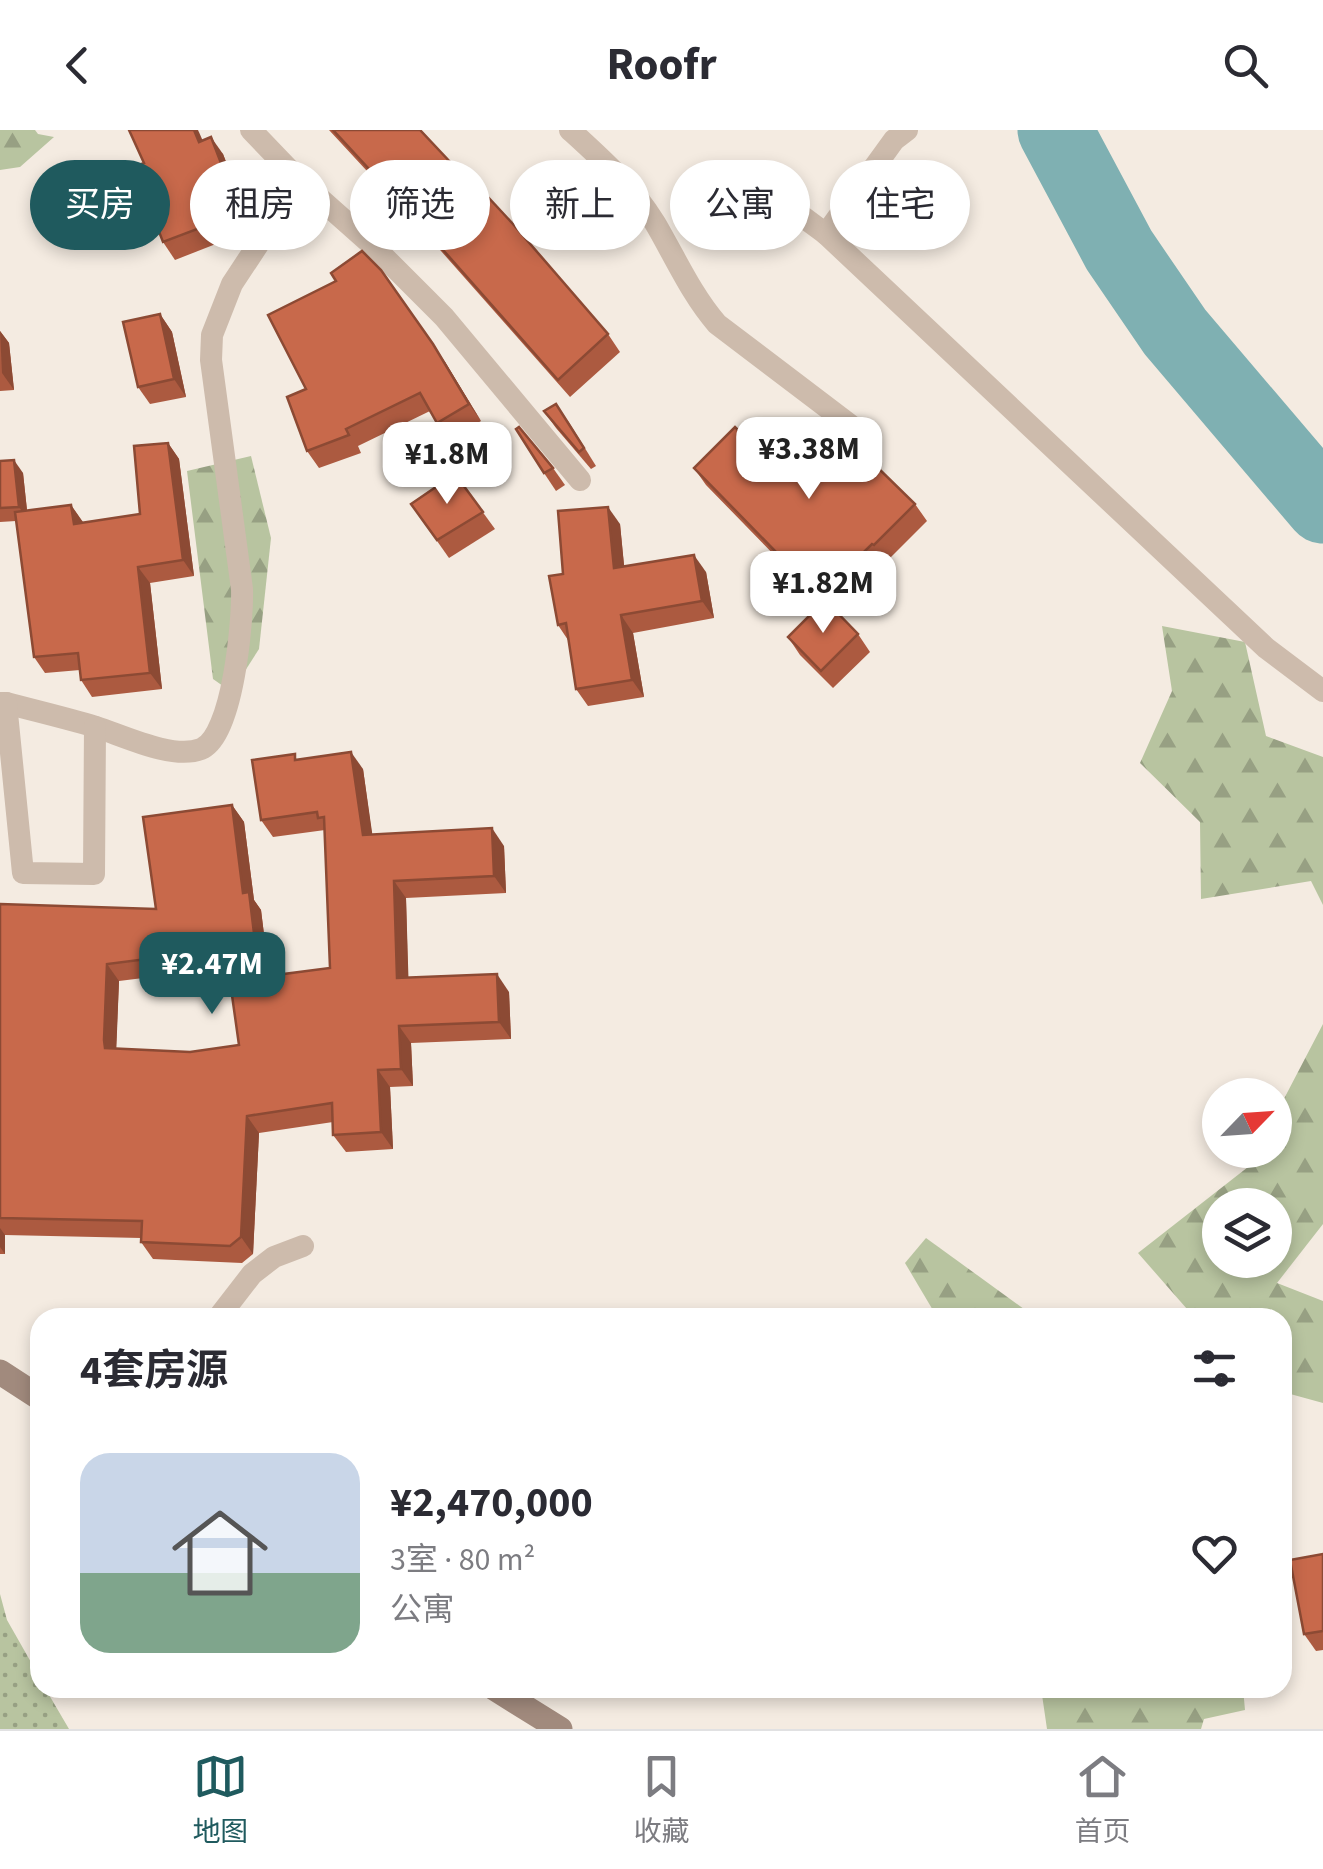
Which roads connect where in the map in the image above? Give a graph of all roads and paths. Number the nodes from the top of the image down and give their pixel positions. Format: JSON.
{"nodes":[{"id":1,"x":251,"y":130,"type":"edge"},
{"id":2,"x":570,"y":130,"type":"edge"},
{"id":3,"x":901,"y":135,"type":"edge"},
{"id":4,"x":280,"y":160,"type":"edge"},
{"id":5,"x":330,"y":208,"type":"edge"},
{"id":6,"x":810,"y":222,"type":"edge"},
{"id":7,"x":826,"y":234,"type":"junction"},
{"id":8,"x":254,"y":250,"type":"edge"},
{"id":9,"x":862,"y":434,"type":"dead end"},
{"id":10,"x":580,"y":480,"type":"dead end"},
{"id":11,"x":1323,"y":691,"type":"edge"},
{"id":12,"x":3,"y":703,"type":"edge"},
{"id":13,"x":95,"y":727,"type":"junction"},
{"id":14,"x":303,"y":1246,"type":"dead end"},
{"id":15,"x":226,"y":1308,"type":"edge"},
{"id":16,"x":0,"y":1372,"type":"edge"},
{"id":17,"x":30,"y":1392,"type":"edge"},
{"id":18,"x":510,"y":1698,"type":"edge"},
{"id":19,"x":560,"y":1729,"type":"edge"}],
"edges":[{"from":1,"to":4,"type":"lane"},
{"from":2,"to":9,"type":"lane"},
{"from":3,"to":7,"type":"lane"},
{"from":5,"to":10,"type":"lane"},
{"from":6,"to":7,"type":"lane"},
{"from":7,"to":11,"type":"lane"},
{"from":8,"to":13,"type":"lane"},
{"from":12,"to":13,"type":"lane"},
{"from":12,"to":13,"type":"lane"},
{"from":14,"to":15,"type":"lane"},
{"from":16,"to":17,"type":"main road"},
{"from":18,"to":19,"type":"main road"}]}
